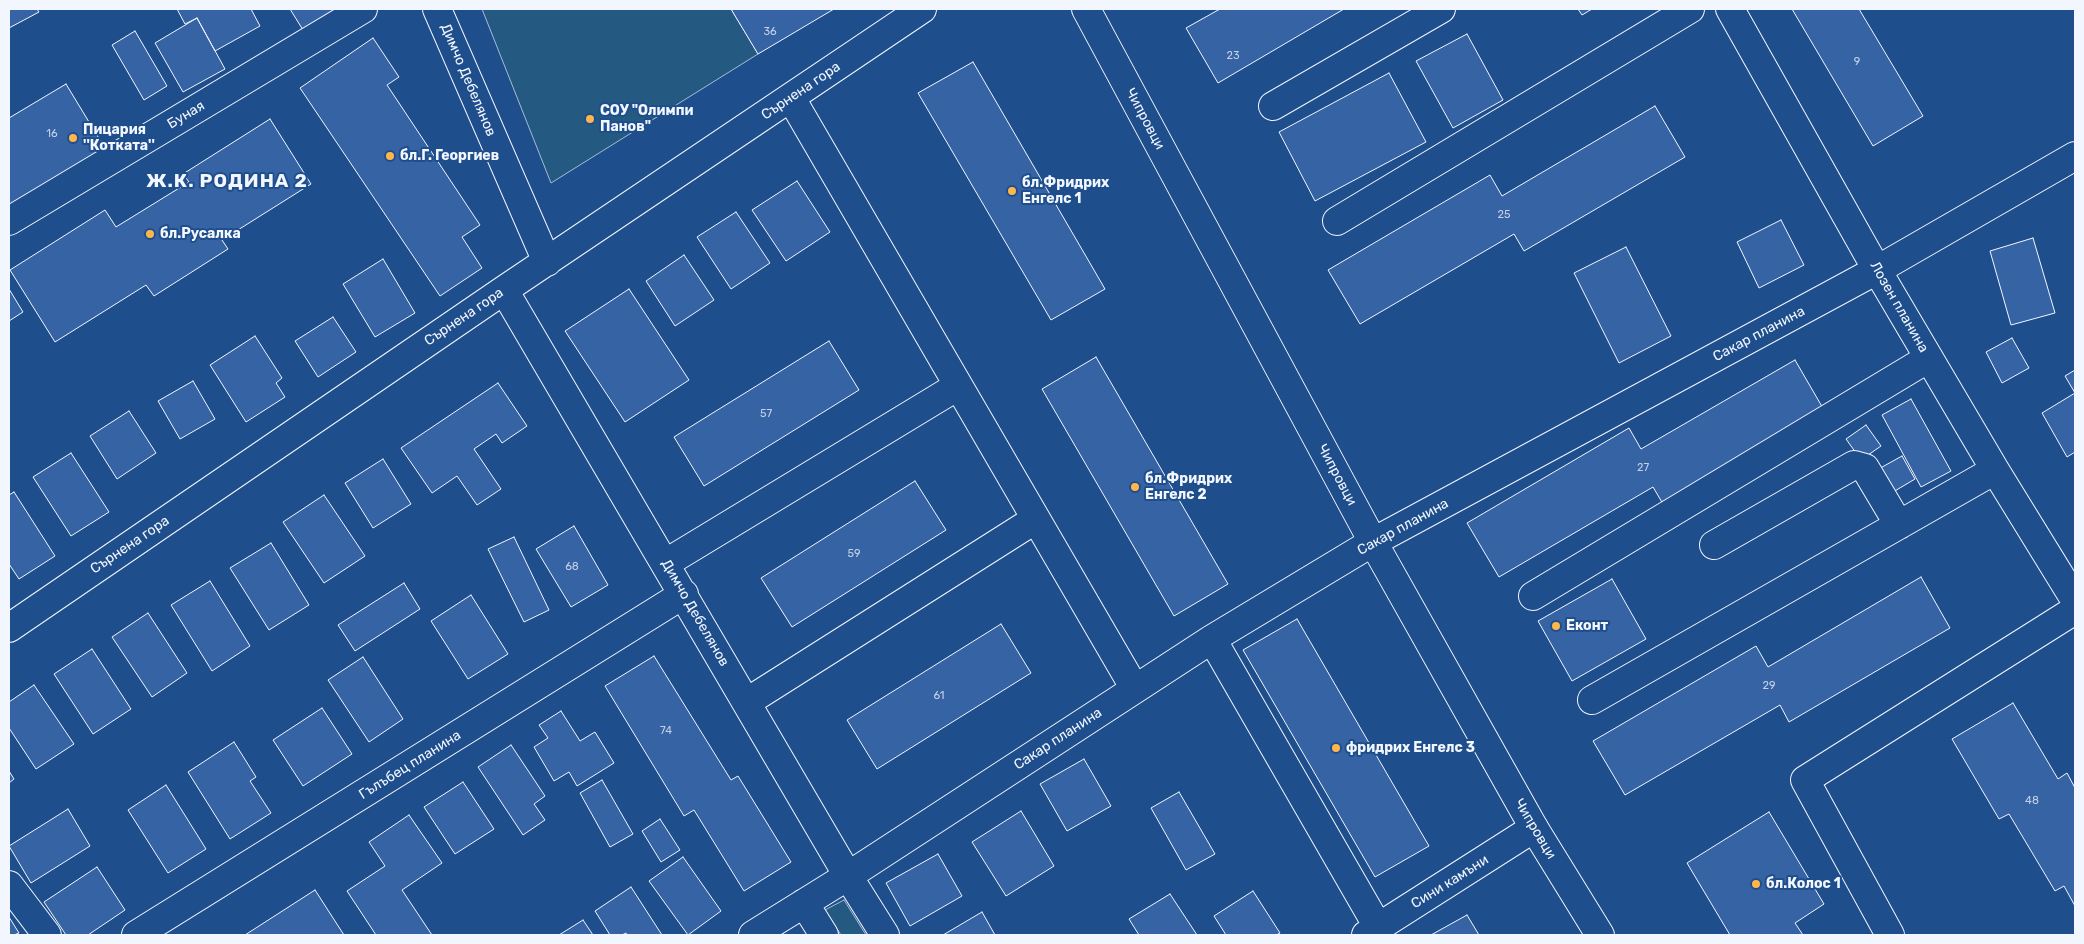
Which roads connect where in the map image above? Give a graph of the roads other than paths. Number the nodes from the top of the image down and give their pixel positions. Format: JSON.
{"nodes":[{"id":1,"x":363,"y":9,"type":"edge"},
{"id":2,"x":437,"y":9,"type":"edge"},
{"id":3,"x":922,"y":9,"type":"edge"},
{"id":4,"x":1086,"y":9,"type":"edge"},
{"id":5,"x":1441,"y":9,"type":"edge"},
{"id":6,"x":1690,"y":9,"type":"edge"},
{"id":7,"x":1730,"y":9,"type":"edge"},
{"id":8,"x":791,"y":98,"type":"junction"},
{"id":9,"x":1273,"y":106,"type":"dead end"},
{"id":10,"x":2075,"y":156,"type":"edge"},
{"id":11,"x":9,"y":221,"type":"edge"},
{"id":12,"x":1337,"y":221,"type":"dead end"},
{"id":13,"x":547,"y":262,"type":"junction"},
{"id":14,"x":1877,"y":270,"type":"junction"},
{"id":15,"x":504,"y":290,"type":"junction"},
{"id":16,"x":1929,"y":358,"type":"junction"},
{"id":17,"x":958,"y":386,"type":"junction"},
{"id":18,"x":1995,"y":470,"type":"junction"},
{"id":19,"x":1036,"y":519,"type":"junction"},
{"id":20,"x":1899,"y":525,"type":"junction"},
{"id":21,"x":1373,"y":542,"type":"junction"},
{"id":22,"x":1714,"y":545,"type":"dead end"},
{"id":23,"x":666,"y":563,"type":"junction"},
{"id":24,"x":684,"y":594,"type":"junction"},
{"id":25,"x":1533,"y":596,"type":"dead end"},
{"id":26,"x":2075,"y":600,"type":"edge"},
{"id":27,"x":2075,"y":610,"type":"edge"},
{"id":28,"x":9,"y":628,"type":"edge"},
{"id":29,"x":1212,"y":639,"type":"junction"},
{"id":30,"x":1135,"y":689,"type":"junction"},
{"id":31,"x":1592,"y":700,"type":"dead end"},
{"id":32,"x":747,"y":702,"type":"junction"},
{"id":33,"x":1534,"y":828,"type":"junction"},
{"id":34,"x":848,"y":876,"type":"junction"},
{"id":35,"x":9,"y":885,"type":"edge"},
{"id":36,"x":804,"y":903,"type":"junction"},
{"id":37,"x":1372,"y":931,"type":"edge"},
{"id":38,"x":47,"y":935,"type":"edge"},
{"id":39,"x":136,"y":935,"type":"edge"},
{"id":40,"x":753,"y":935,"type":"edge"},
{"id":41,"x":824,"y":935,"type":"edge"},
{"id":42,"x":885,"y":935,"type":"edge"},
{"id":43,"x":1600,"y":935,"type":"edge"},
{"id":44,"x":1890,"y":935,"type":"edge"}],
"edges":[{"from":1,"to":11,"type":"street","name":"Буная"},
{"from":2,"to":13,"type":"street","name":"Димчо Дебелянов"},
{"from":3,"to":8,"type":"street","name":"Сърнена гора"},
{"from":4,"to":21,"type":"street","name":"Чипровци"},
{"from":5,"to":9,"type":"street"},
{"from":6,"to":12,"type":"street"},
{"from":7,"to":14,"type":"street","name":"Лозен планина"},
{"from":8,"to":13,"type":"street","name":"Сърнена гора"},
{"from":8,"to":17,"type":"street"},
{"from":10,"to":14,"type":"street","name":"Сакар планина"},
{"from":13,"to":15,"type":"street","name":"Сърнена гора"},
{"from":14,"to":16,"type":"street","name":"Лозен планина"},
{"from":14,"to":21,"type":"street","name":"Сакар планина"},
{"from":15,"to":23,"type":"street","name":"Димчо Дебелянов"},
{"from":15,"to":28,"type":"street","name":"Сърнена гора"},
{"from":16,"to":18,"type":"street","name":"Лозен планина"},
{"from":16,"to":25,"type":"street"},
{"from":17,"to":19,"type":"street"},
{"from":17,"to":23,"type":"street"},
{"from":18,"to":20,"type":"street"},
{"from":18,"to":26,"type":"street","name":"Лозен планина"},
{"from":19,"to":30,"type":"street"},
{"from":19,"to":32,"type":"street"},
{"from":20,"to":22,"type":"street"},
{"from":20,"to":31,"type":"street"},
{"from":21,"to":29,"type":"street","name":"Сакар планина"},
{"from":21,"to":33,"type":"street","name":"Чипровци"},
{"from":23,"to":24,"type":"street","name":"Димчо Дебелянов"},
{"from":24,"to":32,"type":"street","name":"Димчо Дебелянов"},
{"from":24,"to":39,"type":"street","name":"Гълъбец планина"},
{"from":27,"to":44,"type":"street"},
{"from":29,"to":30,"type":"street","name":"Сакар планина"},
{"from":29,"to":37,"type":"street"},
{"from":30,"to":34,"type":"street","name":"Сакар планина"},
{"from":32,"to":34,"type":"street","name":"Димчо Дебелянов"},
{"from":33,"to":37,"type":"street","name":"Сини камъни"},
{"from":33,"to":43,"type":"street","name":"Чипровци"},
{"from":34,"to":36,"type":"street","name":"Сакар планина"},
{"from":34,"to":42,"type":"street","name":"Димчо Дебелянов"},
{"from":35,"to":38,"type":"street"},
{"from":36,"to":40,"type":"street","name":"Сакар планина"},
{"from":36,"to":41,"type":"street"}]}
